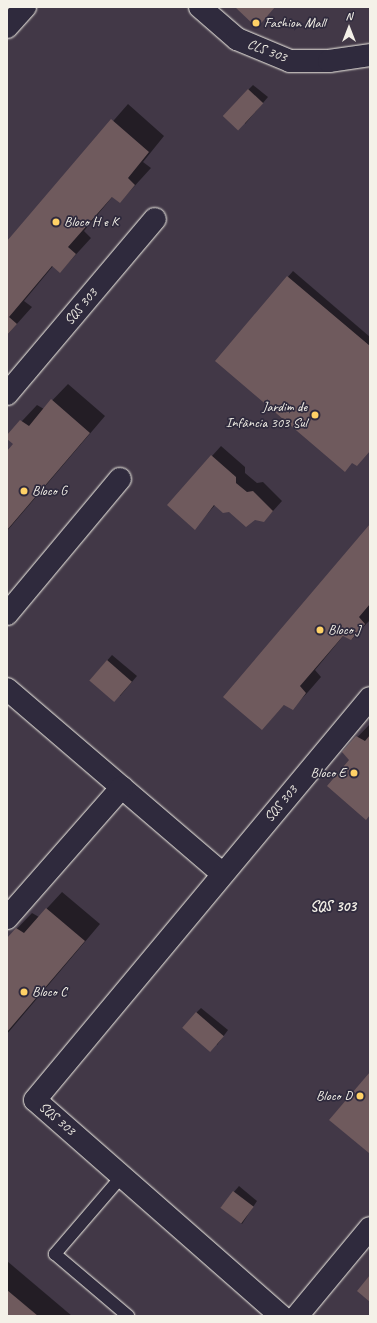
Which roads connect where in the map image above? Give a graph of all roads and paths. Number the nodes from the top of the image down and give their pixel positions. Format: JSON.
{"nodes":[{"id":1,"x":24,"y":7,"type":"edge"},
{"id":2,"x":200,"y":7,"type":"edge"},
{"id":3,"x":7,"y":27,"type":"edge"},
{"id":4,"x":368,"y":53,"type":"edge"},
{"id":5,"x":156,"y":219,"type":"dead end"},
{"id":6,"x":7,"y":394,"type":"edge"},
{"id":7,"x":120,"y":479,"type":"dead end"},
{"id":8,"x":7,"y":614,"type":"edge"},
{"id":9,"x":7,"y":689,"type":"edge"},
{"id":10,"x":370,"y":698,"type":"edge"},
{"id":11,"x":122,"y":787,"type":"junction"},
{"id":12,"x":223,"y":874,"type":"junction"},
{"id":13,"x":7,"y":918,"type":"edge"},
{"id":14,"x":122,"y":1176,"type":"junction"},
{"id":15,"x":370,"y":1228,"type":"edge"},
{"id":16,"x":128,"y":1316,"type":"edge"},
{"id":17,"x":280,"y":1316,"type":"edge"},
{"id":18,"x":297,"y":1316,"type":"edge"}],
"edges":[{"from":1,"to":3,"type":"street"},
{"from":2,"to":4,"type":"street","name":"CLS 303"},
{"from":5,"to":6,"type":"street","name":"SQS 303"},
{"from":7,"to":8,"type":"street"},
{"from":9,"to":11,"type":"street"},
{"from":10,"to":12,"type":"street","name":"SQS 303"},
{"from":11,"to":12,"type":"street"},
{"from":11,"to":13,"type":"street"},
{"from":12,"to":14,"type":"street","name":"SQS 303"},
{"from":14,"to":16,"type":"lane"},
{"from":14,"to":17,"type":"street","name":"SQS 303"},
{"from":15,"to":18,"type":"street"}]}
